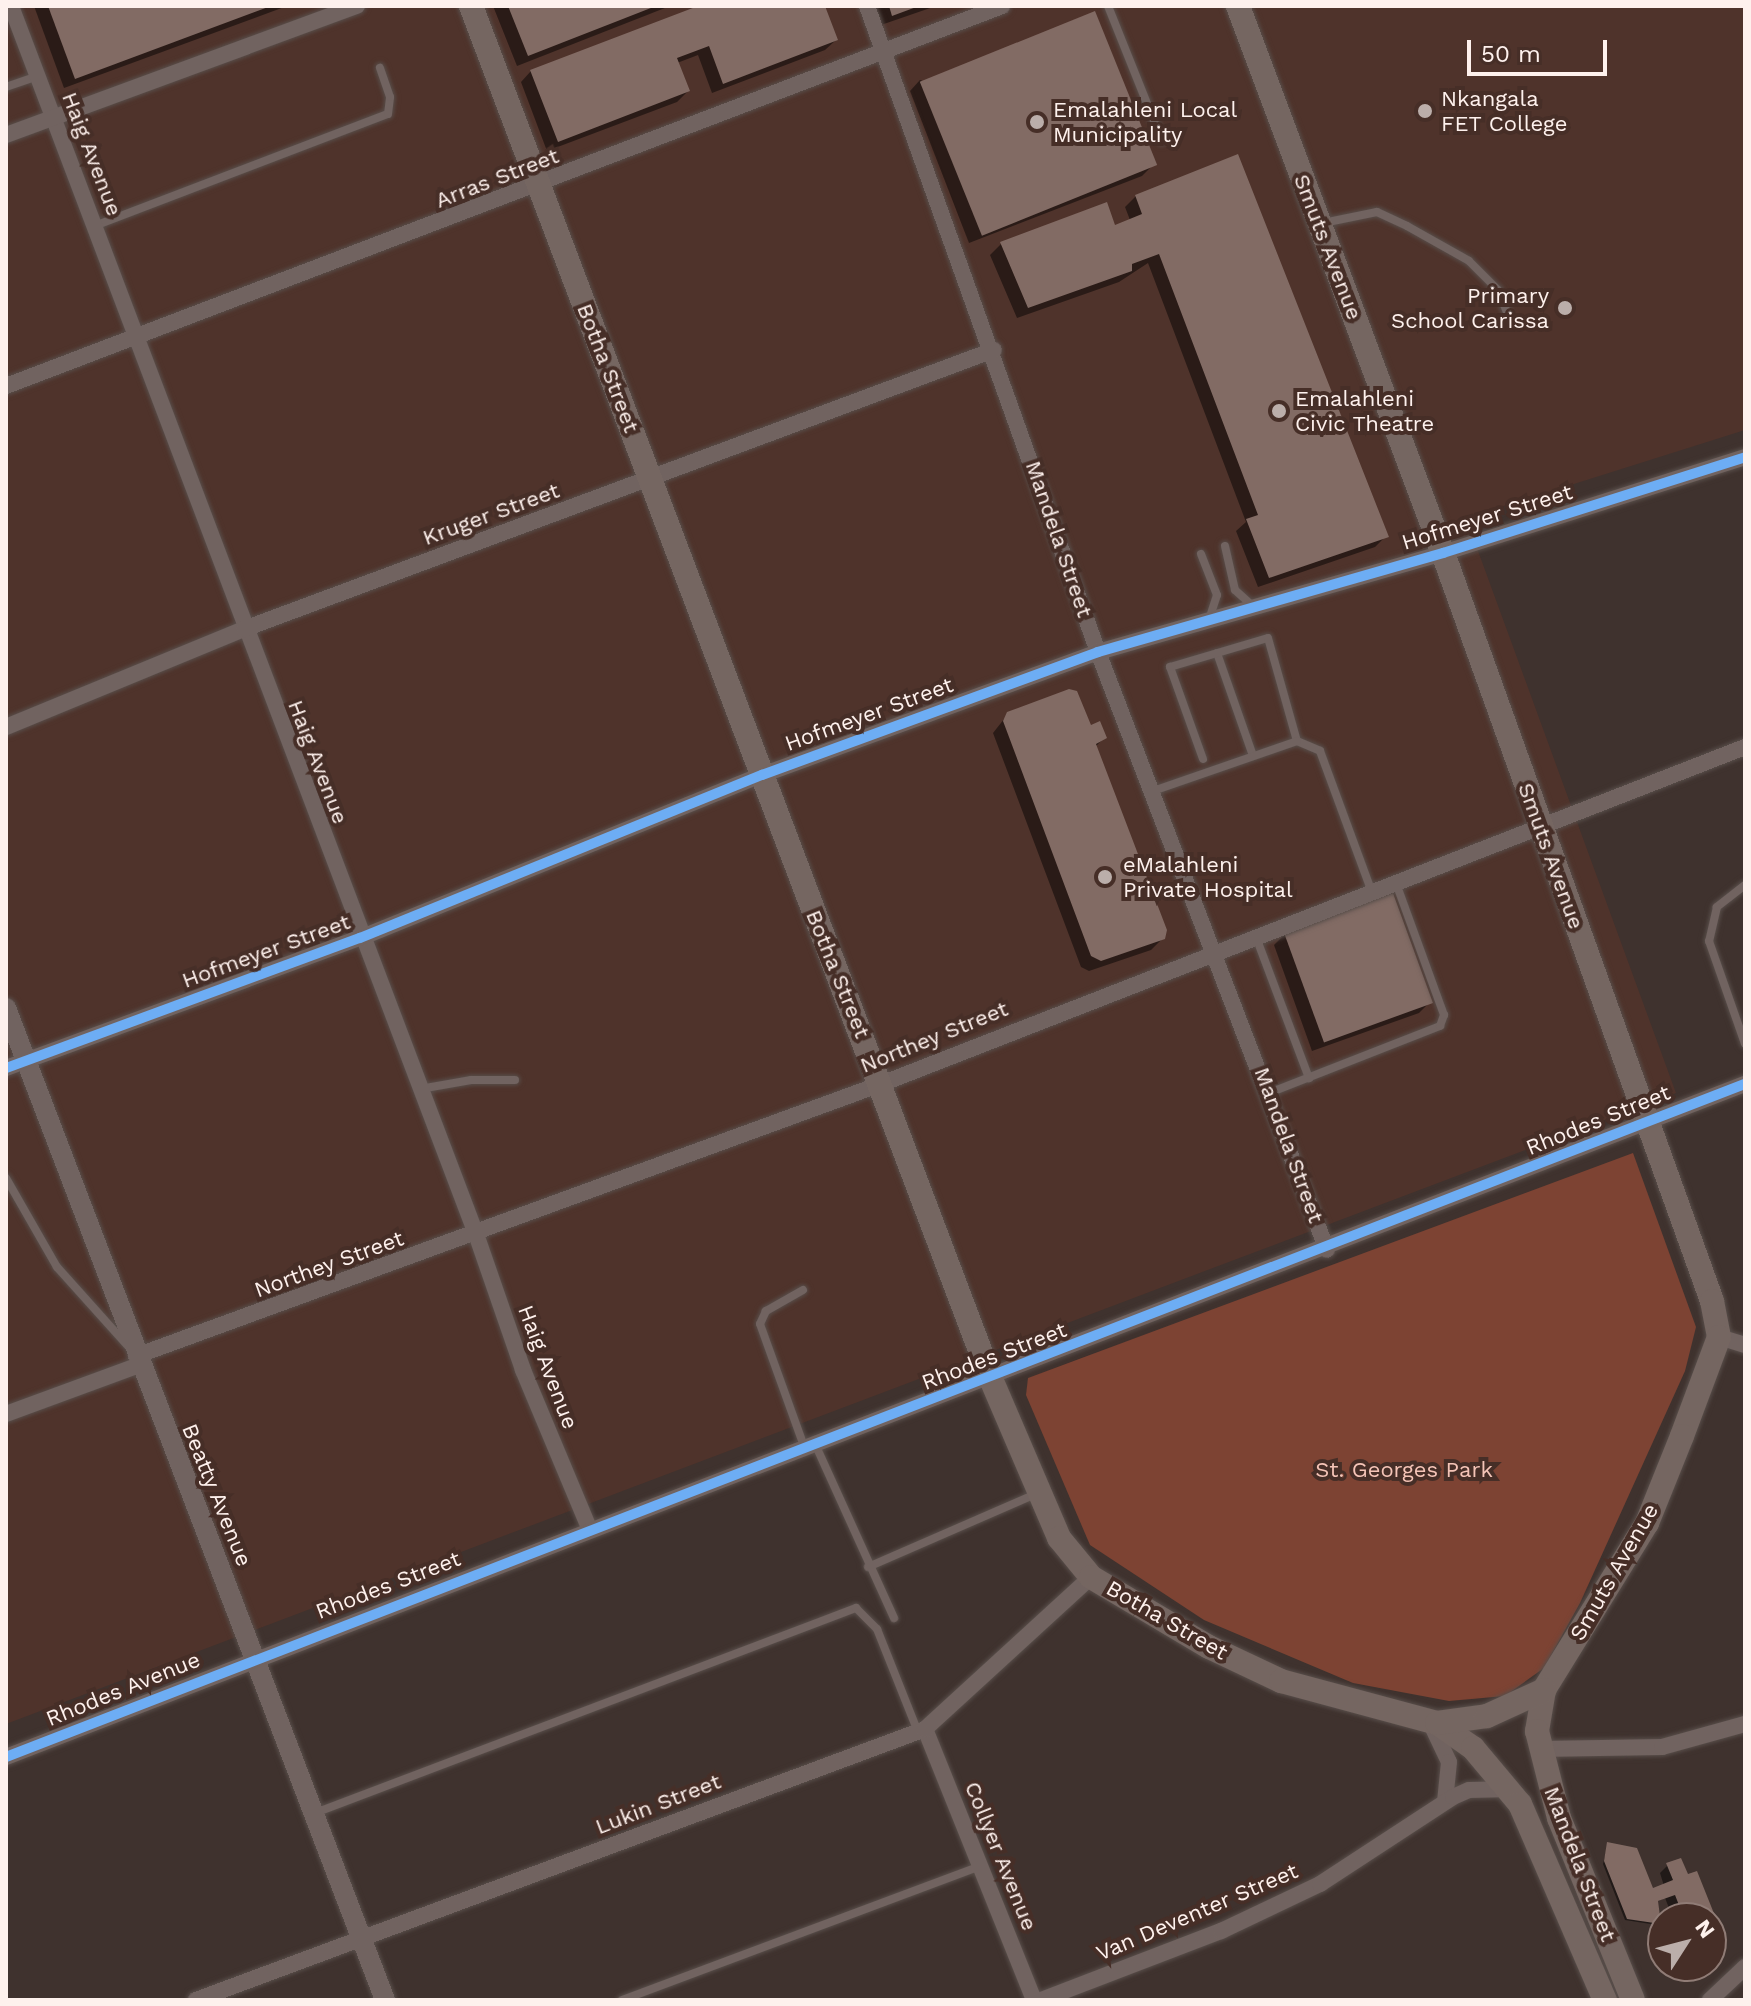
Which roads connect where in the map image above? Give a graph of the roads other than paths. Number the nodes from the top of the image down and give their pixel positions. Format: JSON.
{"nodes":[{"id":1,"x":11,"y":6,"type":"edge"},
{"id":2,"x":357,"y":6,"type":"edge"},
{"id":3,"x":471,"y":6,"type":"edge"},
{"id":4,"x":867,"y":6,"type":"edge"},
{"id":5,"x":1002,"y":6,"type":"edge"},
{"id":6,"x":1108,"y":6,"type":"edge"},
{"id":7,"x":1238,"y":6,"type":"edge"},
{"id":8,"x":13,"y":32,"type":"edge"},
{"id":9,"x":884,"y":49,"type":"junction"},
{"id":10,"x":380,"y":68,"type":"dead end"},
{"id":11,"x":38,"y":76,"type":"junction"},
{"id":12,"x":6,"y":87,"type":"edge"},
{"id":13,"x":55,"y":118,"type":"junction"},
{"id":14,"x":6,"y":135,"type":"edge"},
{"id":15,"x":1162,"y":141,"type":"dead end"},
{"id":16,"x":538,"y":186,"type":"junction"},
{"id":17,"x":1318,"y":224,"type":"junction"},
{"id":18,"x":97,"y":225,"type":"junction"},
{"id":19,"x":1509,"y":317,"type":"dead end"},
{"id":20,"x":137,"y":336,"type":"junction"},
{"id":21,"x":994,"y":350,"type":"junction"},
{"id":22,"x":6,"y":386,"type":"edge"},
{"id":23,"x":1745,"y":457,"type":"edge"},
{"id":24,"x":650,"y":478,"type":"junction"},
{"id":25,"x":1225,"y":546,"type":"dead end"},
{"id":26,"x":1443,"y":553,"type":"junction"},
{"id":27,"x":1201,"y":554,"type":"dead end"},
{"id":28,"x":1254,"y":607,"type":"junction"},
{"id":29,"x":1208,"y":620,"type":"junction"},
{"id":30,"x":244,"y":629,"type":"junction"},
{"id":31,"x":1098,"y":652,"type":"junction"},
{"id":32,"x":1217,"y":653,"type":"junction"},
{"id":33,"x":6,"y":727,"type":"edge"},
{"id":34,"x":1297,"y":741,"type":"junction"},
{"id":35,"x":1745,"y":747,"type":"edge"},
{"id":36,"x":1253,"y":756,"type":"junction"},
{"id":37,"x":1203,"y":759,"type":"dead end"},
{"id":38,"x":762,"y":775,"type":"junction"},
{"id":39,"x":1153,"y":791,"type":"junction"},
{"id":40,"x":1541,"y":827,"type":"junction"},
{"id":41,"x":1396,"y":883,"type":"junction"},
{"id":42,"x":1745,"y":885,"type":"edge"},
{"id":43,"x":1372,"y":892,"type":"junction"},
{"id":44,"x":1256,"y":937,"type":"junction"},
{"id":45,"x":360,"y":938,"type":"junction"},
{"id":46,"x":1217,"y":953,"type":"junction"},
{"id":47,"x":6,"y":1008,"type":"edge"},
{"id":48,"x":1745,"y":1044,"type":"edge"},
{"id":49,"x":16,"y":1064,"type":"edge"},
{"id":50,"x":1309,"y":1078,"type":"junction"},
{"id":51,"x":515,"y":1080,"type":"dead end"},
{"id":52,"x":881,"y":1084,"type":"junction"},
{"id":53,"x":1745,"y":1084,"type":"edge"},
{"id":54,"x":420,"y":1089,"type":"junction"},
{"id":55,"x":1269,"y":1093,"type":"junction"},
{"id":56,"x":1647,"y":1122,"type":"junction"},
{"id":57,"x":6,"y":1178,"type":"edge"},
{"id":58,"x":476,"y":1234,"type":"junction"},
{"id":59,"x":1327,"y":1250,"type":"junction"},
{"id":60,"x":803,"y":1290,"type":"dead end"},
{"id":61,"x":1719,"y":1337,"type":"junction"},
{"id":62,"x":1745,"y":1345,"type":"edge"},
{"id":63,"x":138,"y":1361,"type":"junction"},
{"id":64,"x":991,"y":1379,"type":"junction"},
{"id":65,"x":6,"y":1414,"type":"edge"},
{"id":66,"x":811,"y":1448,"type":"junction"},
{"id":67,"x":1040,"y":1493,"type":"junction"},
{"id":68,"x":590,"y":1530,"type":"junction"},
{"id":69,"x":868,"y":1567,"type":"junction"},
{"id":70,"x":1091,"y":1577,"type":"junction"},
{"id":71,"x":894,"y":1618,"type":"dead end"},
{"id":72,"x":255,"y":1658,"type":"junction"},
{"id":73,"x":1544,"y":1690,"type":"junction"},
{"id":74,"x":1434,"y":1722,"type":"junction"},
{"id":75,"x":1745,"y":1724,"type":"edge"},
{"id":76,"x":921,"y":1731,"type":"junction"},
{"id":77,"x":1539,"y":1749,"type":"junction"},
{"id":78,"x":6,"y":1757,"type":"edge"},
{"id":79,"x":1512,"y":1789,"type":"junction"},
{"id":80,"x":1445,"y":1802,"type":"junction"},
{"id":81,"x":314,"y":1813,"type":"junction"},
{"id":82,"x":983,"y":1865,"type":"junction"},
{"id":83,"x":361,"y":1936,"type":"junction"},
{"id":84,"x":1745,"y":1967,"type":"edge"},
{"id":85,"x":196,"y":2000,"type":"edge"},
{"id":86,"x":385,"y":2000,"type":"edge"},
{"id":87,"x":622,"y":2000,"type":"edge"},
{"id":88,"x":1034,"y":2000,"type":"edge"},
{"id":89,"x":1041,"y":2000,"type":"edge"},
{"id":90,"x":1605,"y":2000,"type":"edge"},
{"id":91,"x":1633,"y":2000,"type":"edge"},
{"id":92,"x":1710,"y":2000,"type":"edge"}],
"edges":[{"from":1,"to":8,"type":"street","name":"Haig Avenue"},
{"from":2,"to":13,"type":"street"},
{"from":3,"to":16,"type":"main road","name":"Botha Street"},
{"from":4,"to":9,"type":"street","name":"Mandela Street"},
{"from":5,"to":9,"type":"street","name":"Arras Street"},
{"from":6,"to":15,"type":"lane"},
{"from":7,"to":17,"type":"main road","name":"Smuts Avenue"},
{"from":8,"to":11,"type":"street","name":"Haig Avenue"},
{"from":9,"to":16,"type":"street","name":"Arras Street"},
{"from":9,"to":21,"type":"street","name":"Mandela Street"},
{"from":10,"to":18,"type":"lane"},
{"from":11,"to":12,"type":"lane"},
{"from":11,"to":13,"type":"street","name":"Haig Avenue"},
{"from":13,"to":14,"type":"street"},
{"from":13,"to":18,"type":"street","name":"Haig Avenue"},
{"from":16,"to":20,"type":"street","name":"Arras Street"},
{"from":16,"to":24,"type":"main road","name":"Botha Street"},
{"from":17,"to":19,"type":"lane"},
{"from":17,"to":26,"type":"main road","name":"Smuts Avenue"},
{"from":18,"to":20,"type":"street","name":"Haig Avenue"},
{"from":20,"to":22,"type":"street","name":"Arras Street"},
{"from":20,"to":30,"type":"street","name":"Haig Avenue"},
{"from":21,"to":24,"type":"street","name":"Kruger Street"},
{"from":21,"to":31,"type":"street","name":"Mandela Street"},
{"from":23,"to":26,"type":"street","name":"Hofmeyer Street"},
{"from":24,"to":30,"type":"street","name":"Kruger Street"},
{"from":24,"to":38,"type":"main road","name":"Botha Street"},
{"from":25,"to":28,"type":"lane"},
{"from":26,"to":28,"type":"street","name":"Hofmeyer Street"},
{"from":26,"to":40,"type":"main road","name":"Smuts Avenue"},
{"from":27,"to":29,"type":"lane"},
{"from":28,"to":29,"type":"street","name":"Hofmeyer Street"},
{"from":29,"to":31,"type":"street","name":"Hofmeyer Street"},
{"from":30,"to":33,"type":"street","name":"Kruger Street"},
{"from":30,"to":45,"type":"street","name":"Haig Avenue"},
{"from":31,"to":38,"type":"street","name":"Hofmeyer Street"},
{"from":31,"to":39,"type":"street","name":"Mandela Street"},
{"from":32,"to":34,"type":"lane"},
{"from":32,"to":36,"type":"lane"},
{"from":32,"to":37,"type":"lane"},
{"from":34,"to":36,"type":"lane"},
{"from":34,"to":43,"type":"lane"},
{"from":35,"to":40,"type":"street","name":"Northey Street"},
{"from":36,"to":39,"type":"lane"},
{"from":38,"to":45,"type":"street","name":"Hofmeyer Street"},
{"from":38,"to":52,"type":"main road","name":"Botha Street"},
{"from":39,"to":46,"type":"street","name":"Mandela Street"},
{"from":40,"to":41,"type":"street","name":"Northey Street"},
{"from":40,"to":56,"type":"main road","name":"Smuts Avenue"},
{"from":41,"to":43,"type":"street","name":"Northey Street"},
{"from":41,"to":50,"type":"lane"},
{"from":42,"to":48,"type":"lane"},
{"from":43,"to":44,"type":"street","name":"Northey Street"},
{"from":44,"to":46,"type":"street","name":"Northey Street"},
{"from":44,"to":50,"type":"lane"},
{"from":45,"to":49,"type":"street","name":"Hofmeyer Street"},
{"from":45,"to":54,"type":"street","name":"Haig Avenue"},
{"from":46,"to":52,"type":"street","name":"Northey Street"},
{"from":46,"to":55,"type":"street","name":"Mandela Street"},
{"from":47,"to":49,"type":"street","name":"Beatty Avenue"},
{"from":49,"to":63,"type":"street","name":"Beatty Avenue"},
{"from":50,"to":55,"type":"lane"},
{"from":51,"to":54,"type":"lane"},
{"from":52,"to":58,"type":"street","name":"Northey Street"},
{"from":52,"to":64,"type":"main road","name":"Botha Street"},
{"from":53,"to":56,"type":"street","name":"Rhodes Street"},
{"from":54,"to":58,"type":"street","name":"Haig Avenue"},
{"from":55,"to":59,"type":"street","name":"Mandela Street"},
{"from":56,"to":59,"type":"street","name":"Rhodes Street"},
{"from":56,"to":61,"type":"main road","name":"Smuts Avenue"},
{"from":57,"to":63,"type":"lane"},
{"from":58,"to":63,"type":"street","name":"Northey Street"},
{"from":58,"to":68,"type":"street","name":"Haig Avenue"},
{"from":59,"to":64,"type":"street","name":"Rhodes Street"},
{"from":60,"to":66,"type":"lane"},
{"from":61,"to":62,"type":"street"},
{"from":61,"to":73,"type":"main road","name":"Smuts Avenue"},
{"from":63,"to":65,"type":"street","name":"Northey Street"},
{"from":63,"to":72,"type":"street","name":"Beatty Avenue"},
{"from":64,"to":66,"type":"street","name":"Rhodes Street"},
{"from":64,"to":67,"type":"main road","name":"Botha Street"},
{"from":66,"to":68,"type":"street","name":"Rhodes Street"},
{"from":66,"to":69,"type":"lane"},
{"from":67,"to":69,"type":"lane"},
{"from":67,"to":70,"type":"main road","name":"Botha Street"},
{"from":68,"to":72,"type":"street","name":"Rhodes Street"},
{"from":69,"to":71,"type":"lane"},
{"from":70,"to":74,"type":"main road","name":"Botha Street"},
{"from":70,"to":76,"type":"street","name":"Lukin Street"},
{"from":72,"to":78,"type":"street","name":"Rhodes Avenue"},
{"from":72,"to":81,"type":"street","name":"Beatty Avenue"},
{"from":73,"to":74,"type":"main road"},
{"from":73,"to":77,"type":"main road","name":"Mandela Street"},
{"from":74,"to":79,"type":"main road","name":"Mandela Street"},
{"from":74,"to":80,"type":"street"},
{"from":75,"to":77,"type":"street"},
{"from":76,"to":81,"type":"lane"},
{"from":76,"to":82,"type":"street","name":"Collyer Avenue"},
{"from":76,"to":83,"type":"street","name":"Lukin Street"},
{"from":77,"to":91,"type":"main road","name":"Mandela Street"},
{"from":79,"to":80,"type":"street","name":"Van Deventer Street"},
{"from":79,"to":90,"type":"main road","name":"Mandela Street"},
{"from":80,"to":89,"type":"street","name":"Van Deventer Street"},
{"from":81,"to":83,"type":"street","name":"Beatty Avenue"},
{"from":82,"to":87,"type":"lane"},
{"from":82,"to":88,"type":"street","name":"Collyer Avenue"},
{"from":83,"to":85,"type":"street","name":"Lukin Street"},
{"from":83,"to":86,"type":"street","name":"Beatty Avenue"},
{"from":84,"to":92,"type":"street"}]}
